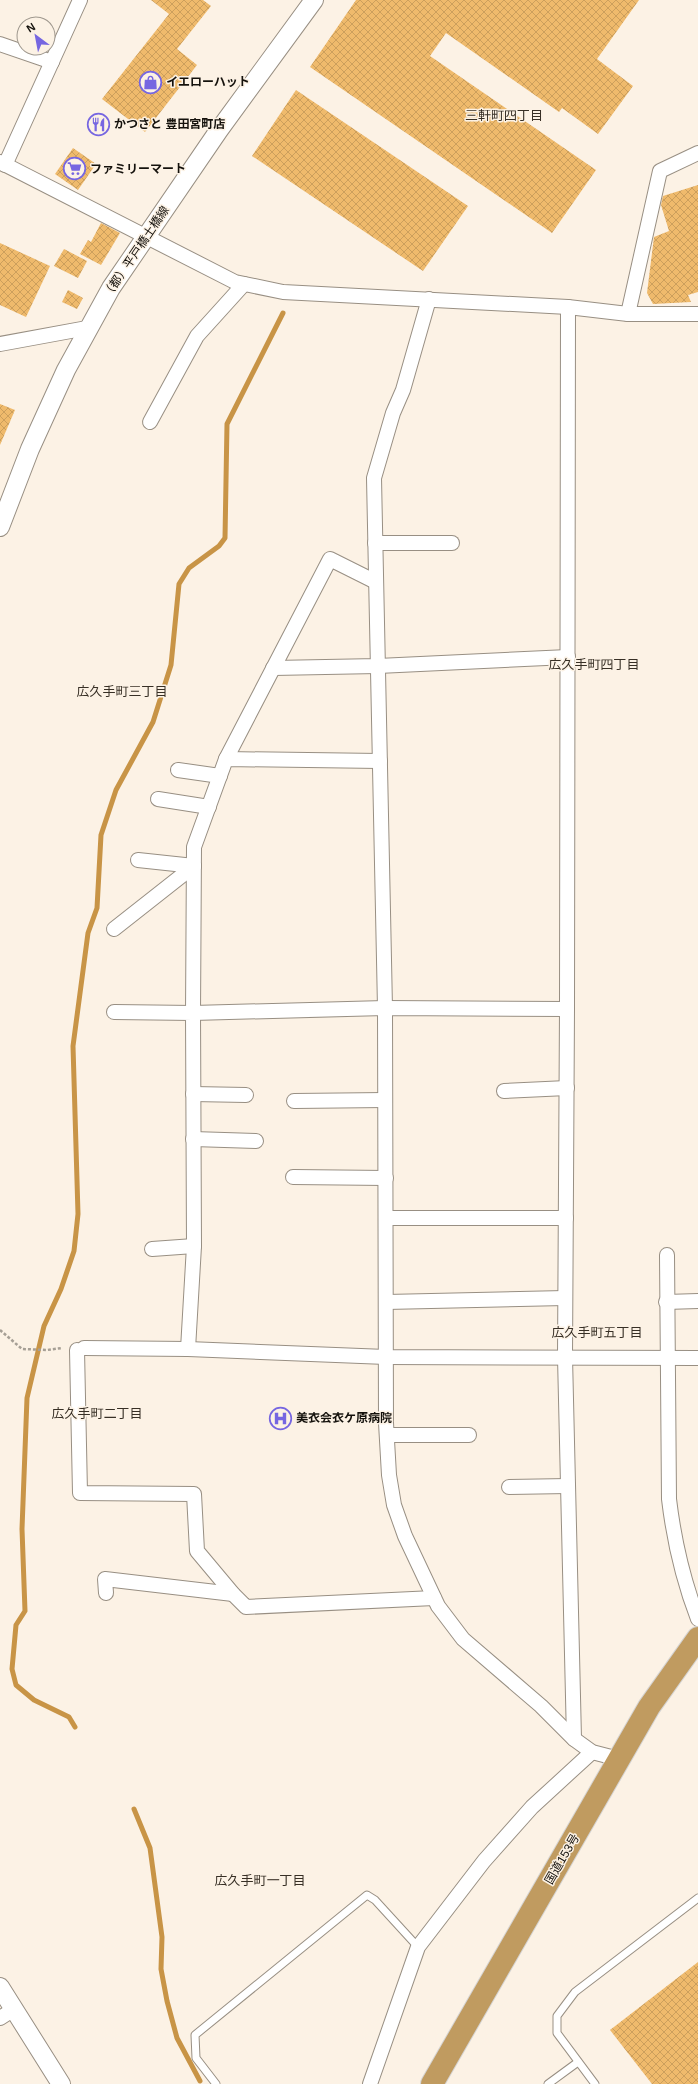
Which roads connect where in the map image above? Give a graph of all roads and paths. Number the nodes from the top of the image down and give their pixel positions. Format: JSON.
{"nodes":[{"id":1,"x":80,"y":0,"type":"edge"},
{"id":2,"x":314,"y":0,"type":"edge"},
{"id":3,"x":0,"y":44,"type":"edge"},
{"id":4,"x":52,"y":62,"type":"junction"},
{"id":5,"x":698,"y":153,"type":"edge"},
{"id":6,"x":3,"y":163,"type":"edge"},
{"id":7,"x":146,"y":235,"type":"junction"},
{"id":8,"x":244,"y":284,"type":"junction"},
{"id":9,"x":429,"y":299,"type":"junction"},
{"id":10,"x":568,"y":307,"type":"junction"},
{"id":11,"x":628,"y":314,"type":"junction"},
{"id":12,"x":698,"y":314,"type":"edge"},
{"id":13,"x":87,"y":328,"type":"junction"},
{"id":14,"x":0,"y":344,"type":"edge"},
{"id":15,"x":150,"y":422,"type":"dead end"},
{"id":16,"x":0,"y":527,"type":"edge"},
{"id":17,"x":375,"y":543,"type":"junction"},
{"id":18,"x":452,"y":543,"type":"dead end"},
{"id":19,"x":376,"y":582,"type":"junction"},
{"id":20,"x":568,"y":657,"type":"junction"},
{"id":21,"x":378,"y":666,"type":"junction"},
{"id":22,"x":273,"y":668,"type":"junction"},
{"id":23,"x":226,"y":759,"type":"junction"},
{"id":24,"x":380,"y":761,"type":"junction"},
{"id":25,"x":178,"y":770,"type":"dead end"},
{"id":26,"x":220,"y":776,"type":"junction"},
{"id":27,"x":158,"y":799,"type":"dead end"},
{"id":28,"x":209,"y":806,"type":"junction"},
{"id":29,"x":138,"y":860,"type":"dead end"},
{"id":30,"x":194,"y":866,"type":"junction"},
{"id":31,"x":114,"y":929,"type":"dead end"},
{"id":32,"x":385,"y":1008,"type":"junction"},
{"id":33,"x":568,"y":1009,"type":"junction"},
{"id":34,"x":114,"y":1012,"type":"dead end"},
{"id":35,"x":193,"y":1013,"type":"junction"},
{"id":36,"x":567,"y":1088,"type":"junction"},
{"id":37,"x":504,"y":1090,"type":"dead end"},
{"id":38,"x":193,"y":1094,"type":"junction"},
{"id":39,"x":246,"y":1095,"type":"dead end"},
{"id":40,"x":385,"y":1100,"type":"junction"},
{"id":41,"x":294,"y":1101,"type":"dead end"},
{"id":42,"x":193,"y":1138,"type":"junction"},
{"id":43,"x":256,"y":1141,"type":"dead end"},
{"id":44,"x":293,"y":1177,"type":"dead end"},
{"id":45,"x":386,"y":1178,"type":"junction"},
{"id":46,"x":386,"y":1218,"type":"junction"},
{"id":47,"x":566,"y":1218,"type":"junction"},
{"id":48,"x":194,"y":1246,"type":"junction"},
{"id":49,"x":152,"y":1249,"type":"dead end"},
{"id":50,"x":667,"y":1256,"type":"dead end"},
{"id":51,"x":565,"y":1298,"type":"junction"},
{"id":52,"x":698,"y":1301,"type":"edge"},
{"id":53,"x":386,"y":1302,"type":"junction"},
{"id":54,"x":666,"y":1302,"type":"junction"},
{"id":55,"x":0,"y":1330,"type":"edge"},
{"id":56,"x":188,"y":1349,"type":"junction"},
{"id":57,"x":47,"y":1350,"type":"dead end"},
{"id":58,"x":386,"y":1357,"type":"junction"},
{"id":59,"x":564,"y":1357,"type":"junction"},
{"id":60,"x":667,"y":1358,"type":"junction"},
{"id":61,"x":698,"y":1358,"type":"edge"},
{"id":62,"x":387,"y":1435,"type":"junction"},
{"id":63,"x":469,"y":1435,"type":"dead end"},
{"id":64,"x":568,"y":1486,"type":"junction"},
{"id":65,"x":509,"y":1487,"type":"dead end"},
{"id":66,"x":106,"y":1593,"type":"dead end"},
{"id":67,"x":233,"y":1594,"type":"junction"},
{"id":68,"x":434,"y":1598,"type":"junction"},
{"id":69,"x":698,"y":1619,"type":"edge"},
{"id":70,"x":698,"y":1638,"type":"edge"},
{"id":71,"x":574,"y":1739,"type":"junction"},
{"id":72,"x":592,"y":1752,"type":"junction"},
{"id":73,"x":620,"y":1758,"type":"junction"},
{"id":74,"x":698,"y":1898,"type":"edge"},
{"id":75,"x":418,"y":1947,"type":"junction"},
{"id":76,"x":0,"y":1987,"type":"edge"},
{"id":77,"x":7,"y":2014,"type":"edge"},
{"id":78,"x":578,"y":2062,"type":"junction"},
{"id":79,"x":61,"y":2084,"type":"edge"},
{"id":80,"x":216,"y":2084,"type":"edge"},
{"id":81,"x":370,"y":2084,"type":"edge"},
{"id":82,"x":432,"y":2084,"type":"edge"},
{"id":83,"x":548,"y":2084,"type":"edge"},
{"id":84,"x":596,"y":2084,"type":"edge"}],
"edges":[{"from":1,"to":4,"type":"street"},
{"from":2,"to":7,"type":"street","name":"（都）平戸橋土橋線"},
{"from":3,"to":4,"type":"street"},
{"from":4,"to":6,"type":"street"},
{"from":5,"to":11,"type":"street"},
{"from":6,"to":7,"type":"street"},
{"from":7,"to":8,"type":"street"},
{"from":7,"to":13,"type":"street","name":"（都）平戸橋土橋線"},
{"from":8,"to":9,"type":"street"},
{"from":8,"to":15,"type":"street"},
{"from":9,"to":10,"type":"street"},
{"from":9,"to":17,"type":"street"},
{"from":10,"to":11,"type":"street"},
{"from":10,"to":20,"type":"street"},
{"from":11,"to":12,"type":"street"},
{"from":13,"to":14,"type":"street"},
{"from":13,"to":16,"type":"street","name":"（都）平戸橋土橋線"},
{"from":17,"to":18,"type":"street"},
{"from":17,"to":19,"type":"street"},
{"from":19,"to":21,"type":"street"},
{"from":19,"to":22,"type":"street"},
{"from":20,"to":21,"type":"street"},
{"from":20,"to":33,"type":"street"},
{"from":21,"to":22,"type":"street"},
{"from":21,"to":24,"type":"street"},
{"from":22,"to":23,"type":"street"},
{"from":23,"to":24,"type":"street"},
{"from":23,"to":26,"type":"street"},
{"from":24,"to":32,"type":"street"},
{"from":25,"to":26,"type":"street"},
{"from":26,"to":28,"type":"street"},
{"from":27,"to":28,"type":"street"},
{"from":28,"to":30,"type":"street"},
{"from":29,"to":30,"type":"street"},
{"from":30,"to":31,"type":"street"},
{"from":30,"to":35,"type":"street"},
{"from":32,"to":33,"type":"street"},
{"from":32,"to":35,"type":"street"},
{"from":32,"to":40,"type":"street"},
{"from":33,"to":36,"type":"street"},
{"from":34,"to":35,"type":"street"},
{"from":35,"to":38,"type":"street"},
{"from":36,"to":37,"type":"street"},
{"from":36,"to":47,"type":"street"},
{"from":38,"to":39,"type":"street"},
{"from":38,"to":42,"type":"street"},
{"from":40,"to":41,"type":"street"},
{"from":40,"to":45,"type":"street"},
{"from":42,"to":43,"type":"street"},
{"from":42,"to":48,"type":"street"},
{"from":44,"to":45,"type":"street"},
{"from":45,"to":46,"type":"street"},
{"from":46,"to":47,"type":"street"},
{"from":46,"to":53,"type":"street"},
{"from":47,"to":51,"type":"street"},
{"from":48,"to":49,"type":"street"},
{"from":48,"to":56,"type":"street"},
{"from":50,"to":54,"type":"street"},
{"from":51,"to":53,"type":"street"},
{"from":51,"to":59,"type":"street"},
{"from":52,"to":54,"type":"street"},
{"from":53,"to":58,"type":"street"},
{"from":54,"to":60,"type":"street"},
{"from":55,"to":57,"type":"path"},
{"from":56,"to":58,"type":"street"},
{"from":56,"to":67,"type":"street"},
{"from":58,"to":59,"type":"street"},
{"from":58,"to":62,"type":"street"},
{"from":59,"to":60,"type":"street"},
{"from":59,"to":64,"type":"street"},
{"from":60,"to":61,"type":"street"},
{"from":60,"to":69,"type":"street"},
{"from":62,"to":63,"type":"street"},
{"from":62,"to":68,"type":"street"},
{"from":64,"to":65,"type":"street"},
{"from":64,"to":71,"type":"street"},
{"from":66,"to":67,"type":"street"},
{"from":67,"to":68,"type":"street"},
{"from":68,"to":71,"type":"street"},
{"from":70,"to":73,"type":"highway","name":"国道153号"},
{"from":71,"to":72,"type":"street"},
{"from":72,"to":73,"type":"street"},
{"from":72,"to":75,"type":"street"},
{"from":73,"to":82,"type":"highway","name":"国道153号"},
{"from":74,"to":78,"type":"lane"},
{"from":75,"to":80,"type":"lane"},
{"from":75,"to":81,"type":"street"},
{"from":76,"to":77,"type":"street"},
{"from":77,"to":79,"type":"street"},
{"from":78,"to":83,"type":"lane"},
{"from":78,"to":84,"type":"lane"}]}
